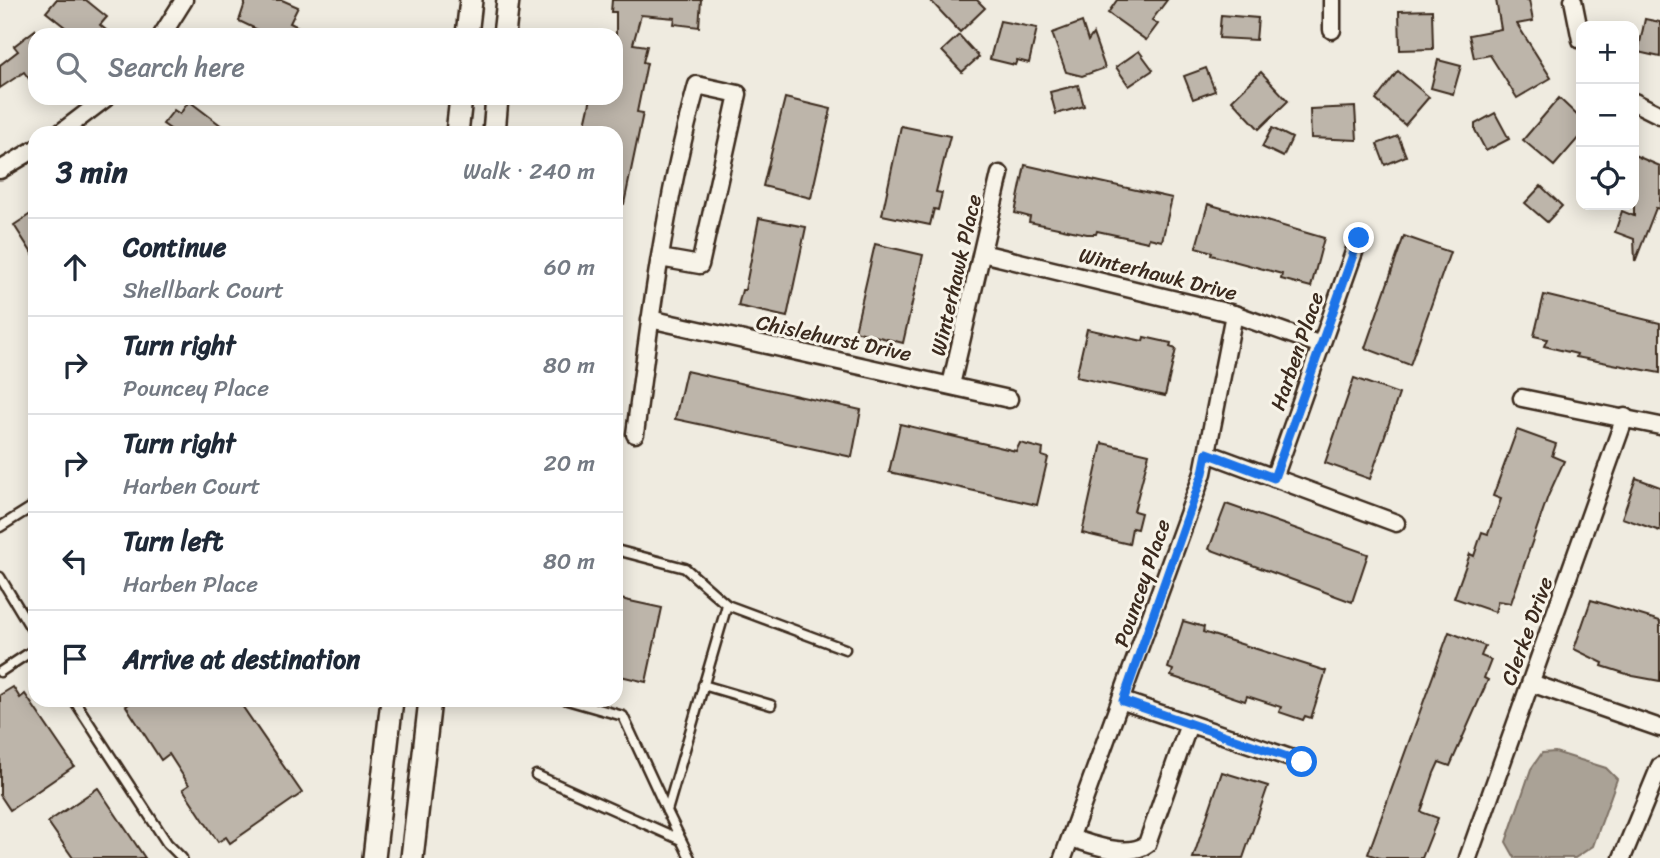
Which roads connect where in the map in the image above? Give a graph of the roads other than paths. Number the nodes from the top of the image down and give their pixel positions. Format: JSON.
{"nodes":[{"id":1,"x":184,"y":0,"type":"edge"},
{"id":2,"x":471,"y":0,"type":"edge"},
{"id":3,"x":508,"y":0,"type":"edge"},
{"id":4,"x":1332,"y":0,"type":"edge"},
{"id":5,"x":1573,"y":0,"type":"edge"},
{"id":6,"x":1577,"y":21,"type":"edge"},
{"id":7,"x":166,"y":28,"type":"edge"},
{"id":8,"x":468,"y":28,"type":"edge"},
{"id":9,"x":505,"y":28,"type":"edge"},
{"id":10,"x":1332,"y":30,"type":"dead end"},
{"id":11,"x":1639,"y":104,"type":"edge"},
{"id":12,"x":97,"y":105,"type":"edge"},
{"id":13,"x":460,"y":105,"type":"edge"},
{"id":14,"x":497,"y":105,"type":"edge"},
{"id":15,"x":1660,"y":115,"type":"edge"},
{"id":16,"x":69,"y":126,"type":"edge"},
{"id":17,"x":458,"y":126,"type":"edge"},
{"id":18,"x":495,"y":126,"type":"edge"},
{"id":19,"x":28,"y":153,"type":"edge"},
{"id":20,"x":0,"y":170,"type":"edge"},
{"id":21,"x":1000,"y":174,"type":"dead end"},
{"id":22,"x":1359,"y":238,"type":"dead end"},
{"id":23,"x":982,"y":253,"type":"junction"},
{"id":24,"x":660,"y":258,"type":"junction"},
{"id":25,"x":1234,"y":314,"type":"junction"},
{"id":26,"x":650,"y":319,"type":"junction"},
{"id":27,"x":1321,"y":345,"type":"junction"},
{"id":28,"x":951,"y":385,"type":"junction"},
{"id":29,"x":1522,"y":398,"type":"dead end"},
{"id":30,"x":1009,"y":399,"type":"dead end"},
{"id":31,"x":1625,"y":417,"type":"junction"},
{"id":32,"x":1660,"y":426,"type":"edge"},
{"id":33,"x":635,"y":434,"type":"dead end"},
{"id":34,"x":1207,"y":453,"type":"junction"},
{"id":35,"x":1274,"y":478,"type":"junction"},
{"id":36,"x":28,"y":509,"type":"edge"},
{"id":37,"x":1396,"y":523,"type":"dead end"},
{"id":38,"x":0,"y":527,"type":"edge"},
{"id":39,"x":623,"y":552,"type":"edge"},
{"id":40,"x":0,"y":577,"type":"edge"},
{"id":41,"x":727,"y":605,"type":"junction"},
{"id":42,"x":28,"y":623,"type":"edge"},
{"id":43,"x":845,"y":649,"type":"dead end"},
{"id":44,"x":28,"y":654,"type":"edge"},
{"id":45,"x":0,"y":672,"type":"edge"},
{"id":46,"x":1531,"y":683,"type":"junction"},
{"id":47,"x":703,"y":685,"type":"junction"},
{"id":48,"x":1123,"y":701,"type":"junction"},
{"id":49,"x":771,"y":705,"type":"dead end"},
{"id":50,"x":80,"y":707,"type":"edge"},
{"id":51,"x":391,"y":707,"type":"edge"},
{"id":52,"x":429,"y":707,"type":"edge"},
{"id":53,"x":592,"y":707,"type":"edge"},
{"id":54,"x":1189,"y":724,"type":"junction"},
{"id":55,"x":1660,"y":728,"type":"edge"},
{"id":56,"x":1302,"y":762,"type":"dead end"},
{"id":57,"x":1660,"y":766,"type":"edge"},
{"id":58,"x":536,"y":775,"type":"dead end"},
{"id":59,"x":667,"y":811,"type":"junction"},
{"id":60,"x":1071,"y":838,"type":"junction"},
{"id":61,"x":679,"y":839,"type":"junction"},
{"id":62,"x":182,"y":858,"type":"edge"},
{"id":63,"x":374,"y":858,"type":"edge"},
{"id":64,"x":412,"y":858,"type":"edge"},
{"id":65,"x":690,"y":858,"type":"edge"},
{"id":66,"x":1063,"y":858,"type":"edge"},
{"id":67,"x":1468,"y":858,"type":"edge"},
{"id":68,"x":1622,"y":858,"type":"edge"}],
"edges":[{"from":1,"to":7,"type":"street"},
{"from":2,"to":8,"type":"street"},
{"from":3,"to":9,"type":"street"},
{"from":4,"to":10,"type":"street"},
{"from":5,"to":6,"type":"street"},
{"from":11,"to":15,"type":"street"},
{"from":12,"to":16,"type":"street"},
{"from":13,"to":17,"type":"street"},
{"from":14,"to":18,"type":"street"},
{"from":19,"to":20,"type":"street"},
{"from":21,"to":23,"type":"street","name":"Winterhawk Place"},
{"from":22,"to":27,"type":"street","name":"Harben Place"},
{"from":23,"to":25,"type":"street","name":"Winterhawk Drive"},
{"from":23,"to":28,"type":"street","name":"Winterhawk Place"},
{"from":24,"to":24,"type":"street"},
{"from":24,"to":26,"type":"street"},
{"from":25,"to":27,"type":"street","name":"Winterhawk Drive"},
{"from":25,"to":34,"type":"street","name":"Pouncey Place"},
{"from":26,"to":28,"type":"street","name":"Chislehurst Drive"},
{"from":26,"to":33,"type":"street"},
{"from":27,"to":35,"type":"street","name":"Harben Place"},
{"from":28,"to":30,"type":"street","name":"Chislehurst Drive"},
{"from":29,"to":31,"type":"street"},
{"from":31,"to":32,"type":"street"},
{"from":31,"to":46,"type":"street","name":"Clerke Drive"},
{"from":34,"to":35,"type":"street"},
{"from":34,"to":48,"type":"street","name":"Pouncey Place"},
{"from":35,"to":37,"type":"street"},
{"from":36,"to":38,"type":"lane"},
{"from":39,"to":41,"type":"lane"},
{"from":40,"to":42,"type":"lane"},
{"from":41,"to":43,"type":"lane"},
{"from":41,"to":47,"type":"lane"},
{"from":44,"to":45,"type":"lane"},
{"from":46,"to":55,"type":"street"},
{"from":46,"to":67,"type":"street","name":"Clerke Drive"},
{"from":47,"to":49,"type":"lane"},
{"from":47,"to":59,"type":"lane"},
{"from":48,"to":54,"type":"street"},
{"from":48,"to":60,"type":"street","name":"Pouncey Place"},
{"from":50,"to":62,"type":"lane"},
{"from":51,"to":63,"type":"street"},
{"from":52,"to":64,"type":"street"},
{"from":53,"to":59,"type":"lane"},
{"from":54,"to":56,"type":"street"},
{"from":54,"to":60,"type":"street"},
{"from":57,"to":68,"type":"street"},
{"from":58,"to":61,"type":"lane"},
{"from":59,"to":61,"type":"lane"},
{"from":60,"to":66,"type":"street","name":"Pouncey Place"},
{"from":61,"to":65,"type":"lane"}]}
